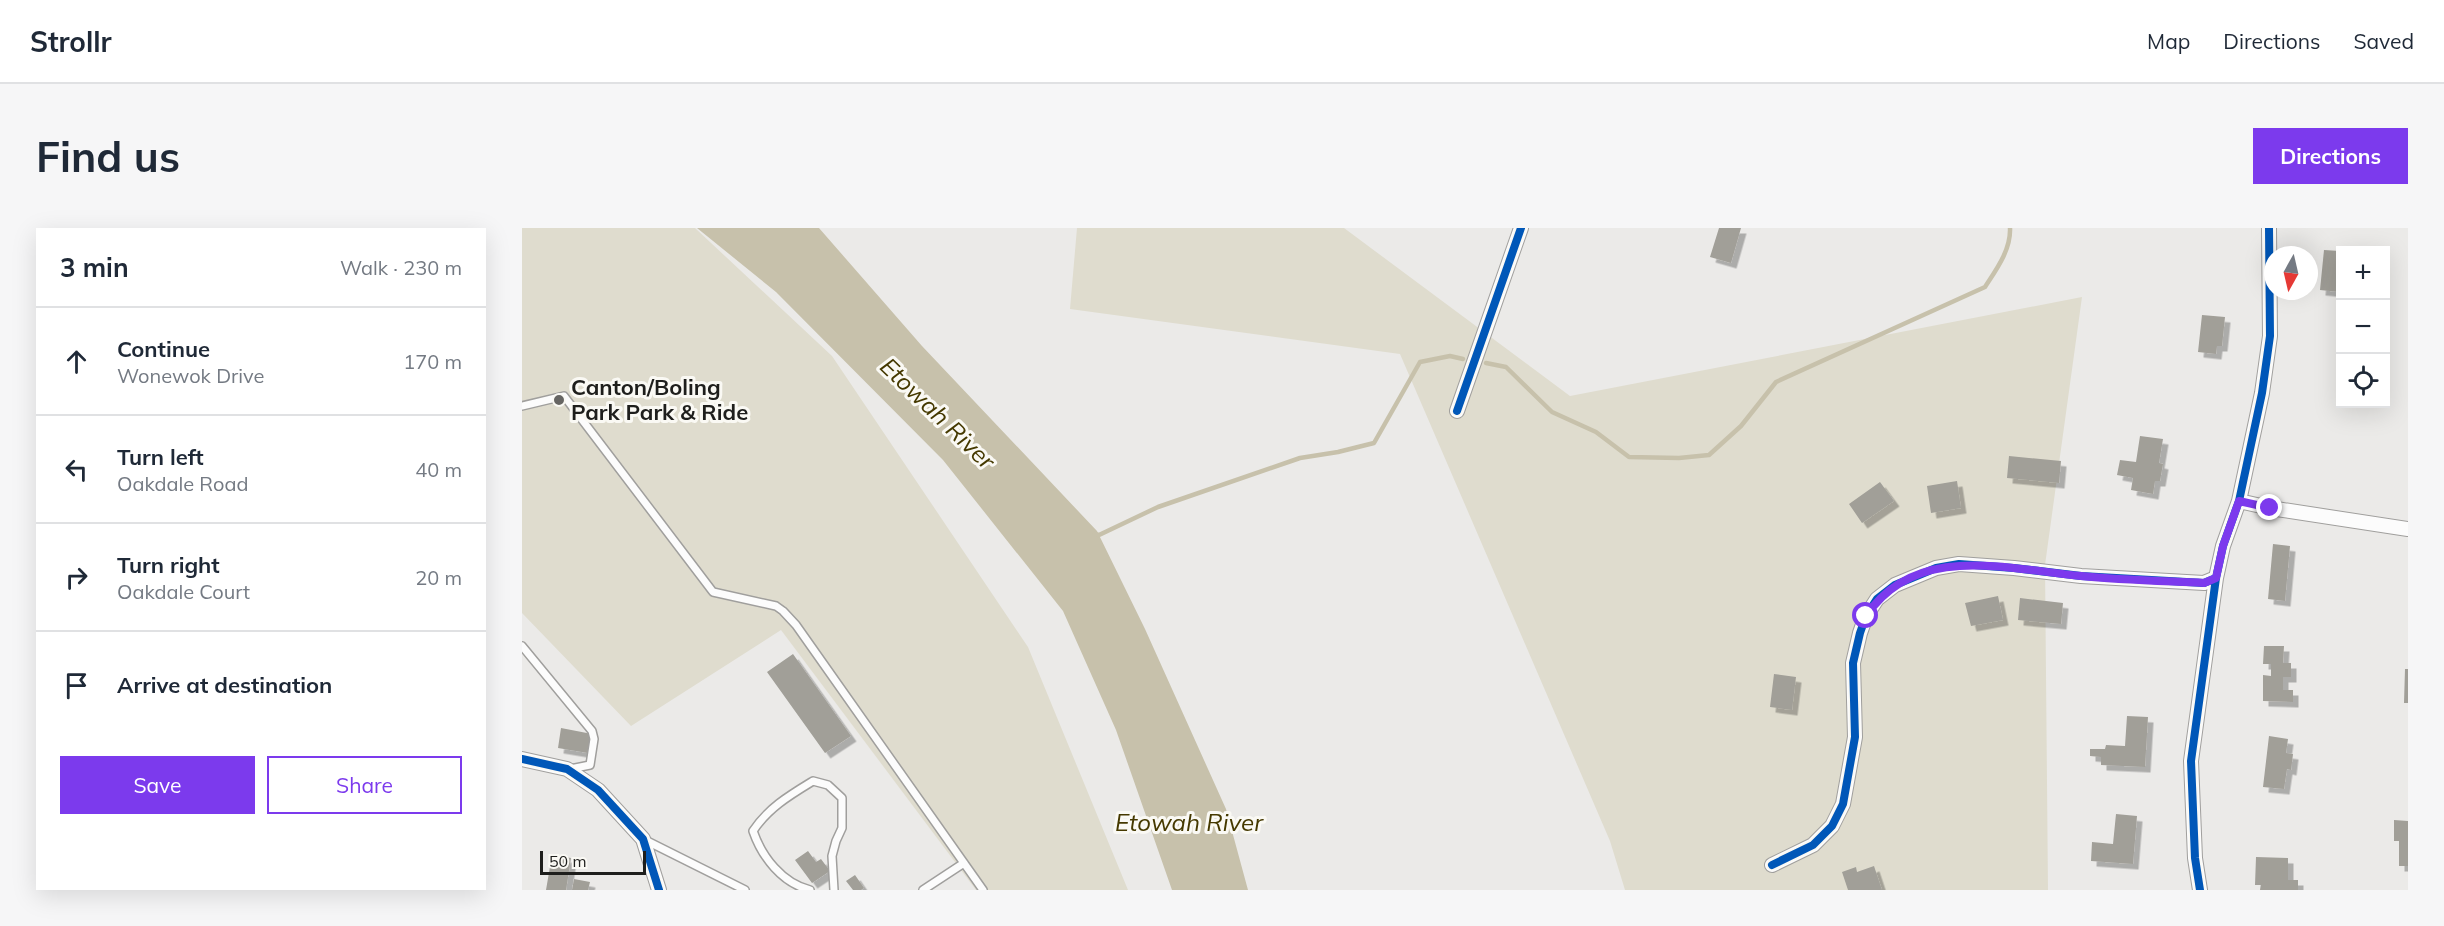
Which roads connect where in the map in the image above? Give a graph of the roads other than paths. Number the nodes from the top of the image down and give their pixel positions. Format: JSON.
{"nodes":[{"id":1,"x":1521,"y":228,"type":"edge"},
{"id":2,"x":2269,"y":228,"type":"edge"},
{"id":3,"x":522,"y":406,"type":"edge"},
{"id":4,"x":1457,"y":411,"type":"dead end"},
{"id":5,"x":2239,"y":501,"type":"junction"},
{"id":6,"x":2408,"y":529,"type":"edge"},
{"id":7,"x":2216,"y":578,"type":"junction"},
{"id":8,"x":522,"y":646,"type":"edge"},
{"id":9,"x":522,"y":759,"type":"edge"},
{"id":10,"x":567,"y":769,"type":"junction"},
{"id":11,"x":643,"y":839,"type":"junction"},
{"id":12,"x":963,"y":863,"type":"junction"},
{"id":13,"x":1772,"y":865,"type":"dead end"},
{"id":14,"x":659,"y":890,"type":"edge"},
{"id":15,"x":746,"y":890,"type":"edge"},
{"id":16,"x":810,"y":890,"type":"edge"},
{"id":17,"x":834,"y":890,"type":"edge"},
{"id":18,"x":923,"y":890,"type":"edge"},
{"id":19,"x":982,"y":890,"type":"edge"},
{"id":20,"x":2200,"y":890,"type":"edge"}],
"edges":[{"from":1,"to":4,"type":"street"},
{"from":2,"to":5,"type":"street"},
{"from":3,"to":12,"type":"lane"},
{"from":5,"to":6,"type":"street"},
{"from":5,"to":7,"type":"street"},
{"from":7,"to":13,"type":"street"},
{"from":7,"to":20,"type":"street"},
{"from":8,"to":10,"type":"lane"},
{"from":9,"to":10,"type":"street"},
{"from":10,"to":11,"type":"street"},
{"from":11,"to":14,"type":"street"},
{"from":11,"to":15,"type":"lane"},
{"from":12,"to":18,"type":"lane"},
{"from":12,"to":19,"type":"lane"},
{"from":16,"to":17,"type":"lane"}]}
